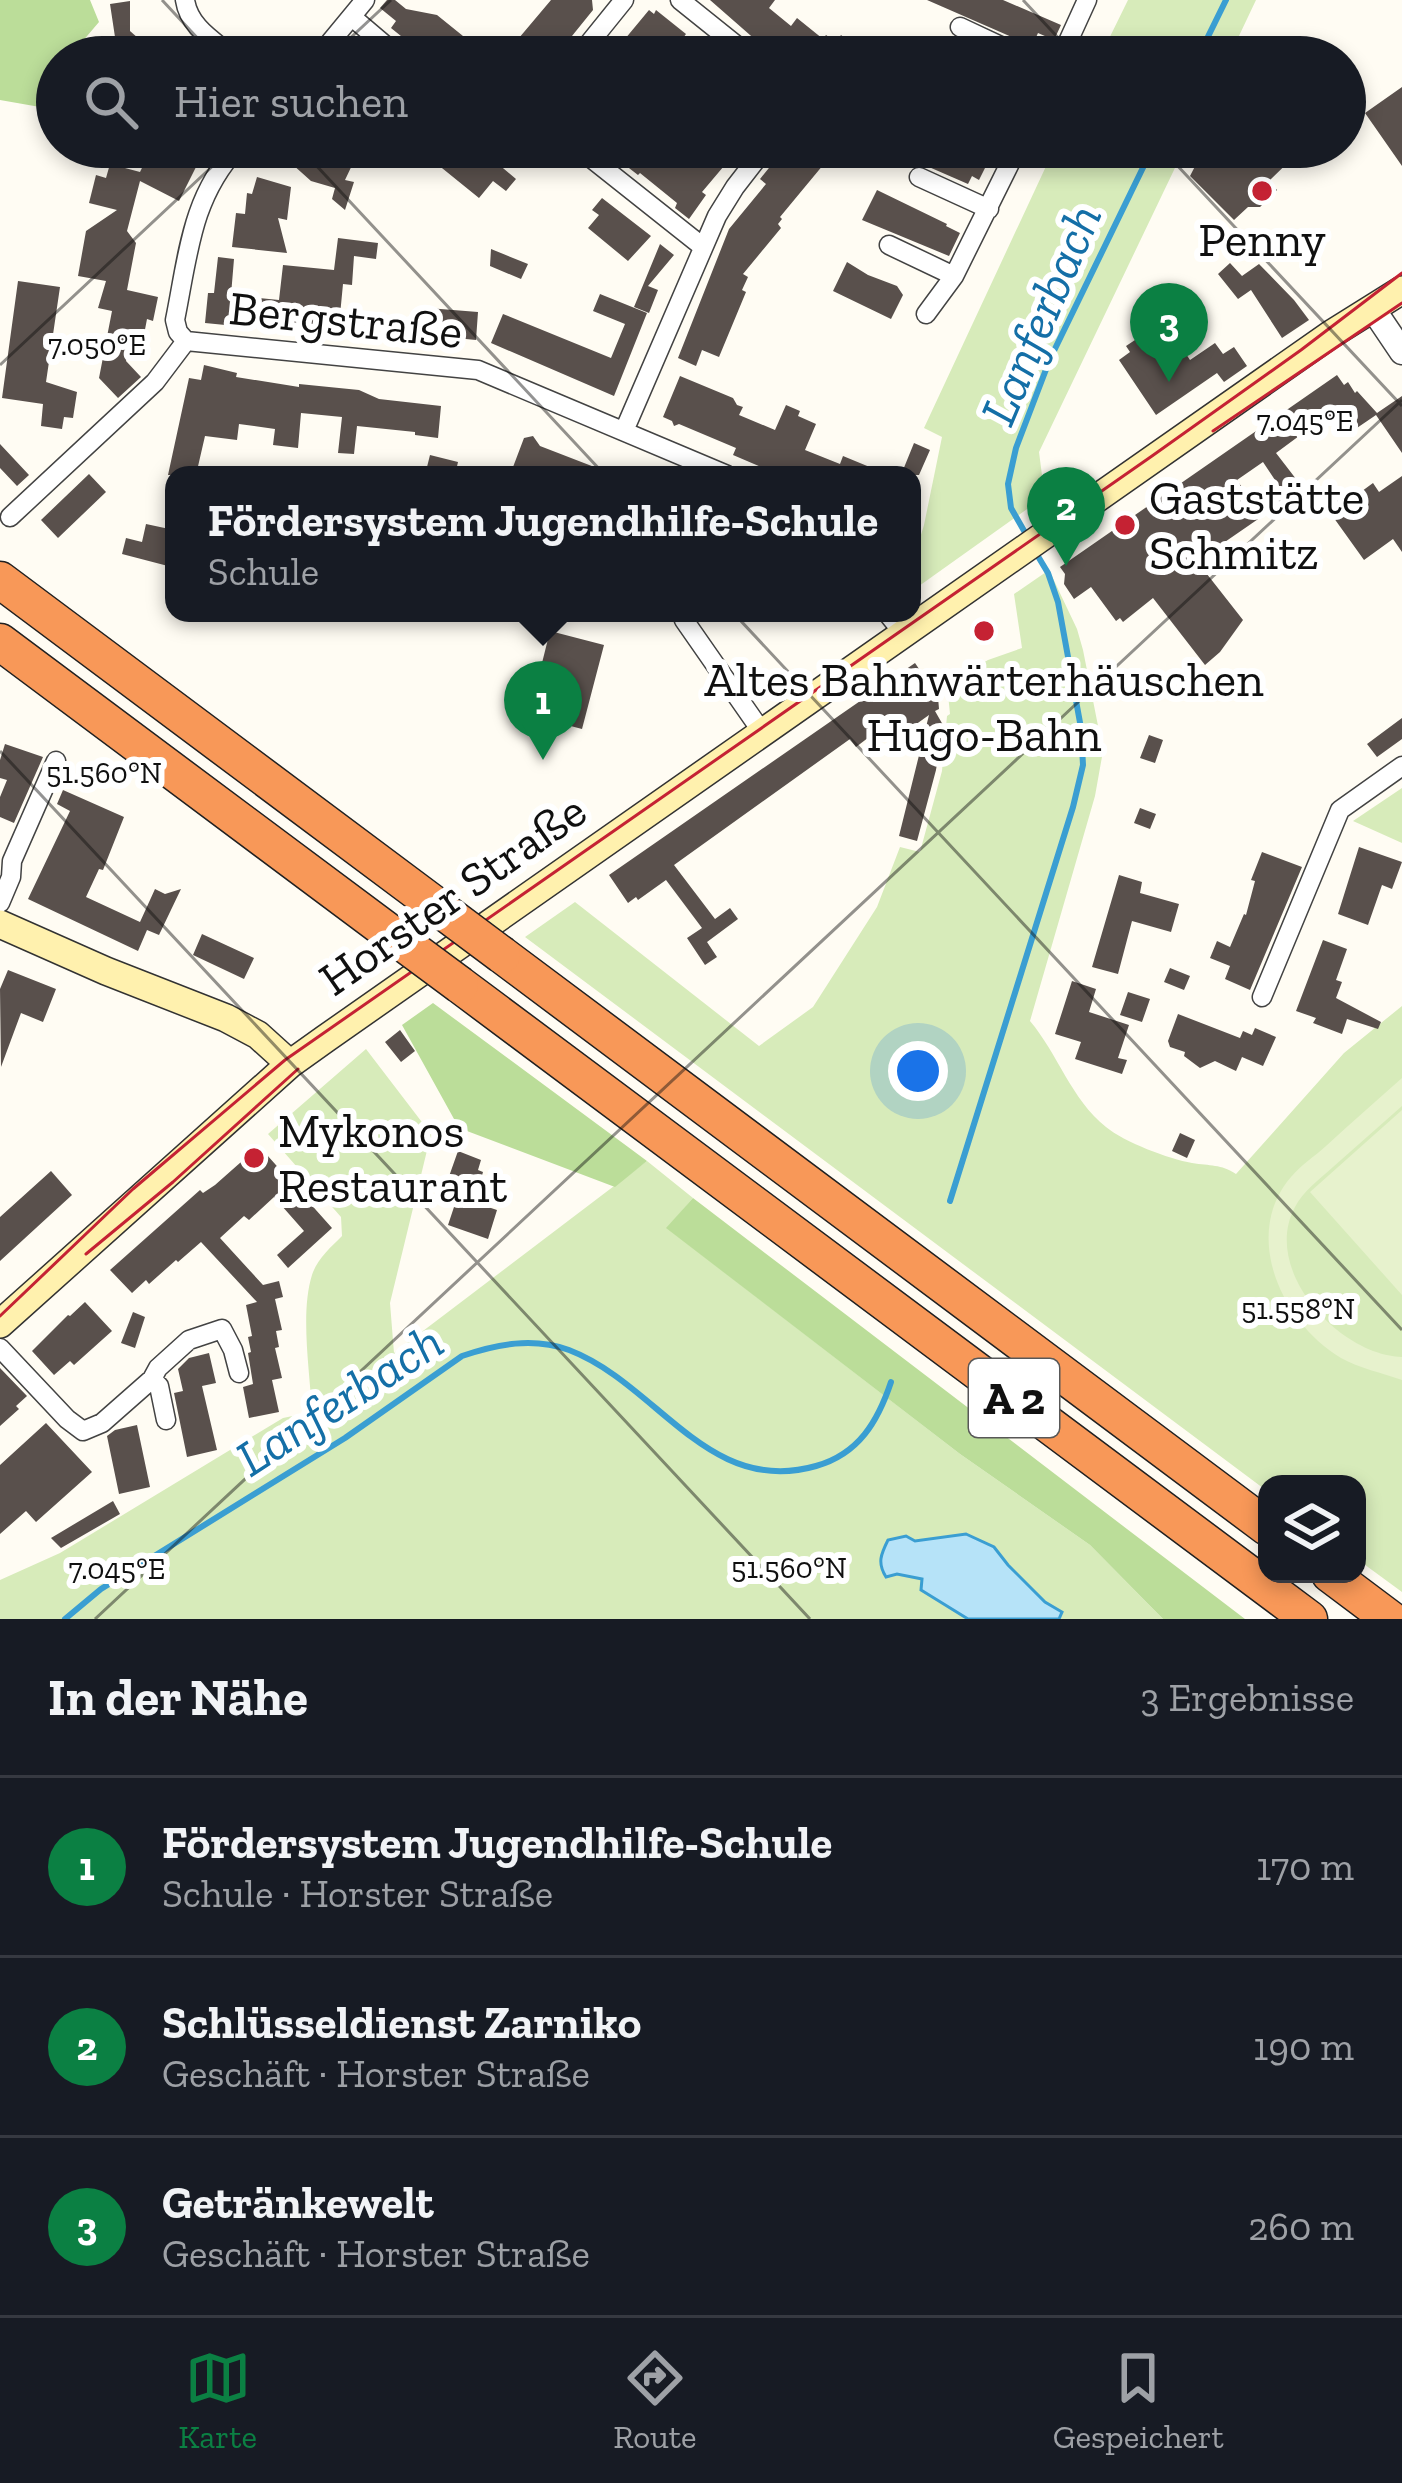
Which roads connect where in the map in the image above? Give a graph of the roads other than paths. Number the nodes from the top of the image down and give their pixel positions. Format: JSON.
{"nodes":[{"id":1,"x":185,"y":0,"type":"edge"},
{"id":2,"x":365,"y":0,"type":"edge"},
{"id":3,"x":624,"y":0,"type":"edge"},
{"id":4,"x":680,"y":0,"type":"edge"},
{"id":5,"x":1084,"y":1,"type":"edge"},
{"id":6,"x":352,"y":17,"type":"junction"},
{"id":7,"x":960,"y":27,"type":"dead end"},
{"id":8,"x":207,"y":36,"type":"edge"},
{"id":9,"x":336,"y":36,"type":"edge"},
{"id":10,"x":374,"y":36,"type":"edge"},
{"id":11,"x":595,"y":36,"type":"edge"},
{"id":12,"x":725,"y":36,"type":"edge"},
{"id":13,"x":979,"y":36,"type":"edge"},
{"id":14,"x":1069,"y":36,"type":"edge"},
{"id":15,"x":220,"y":168,"type":"edge"},
{"id":16,"x":603,"y":168,"type":"edge"},
{"id":17,"x":750,"y":168,"type":"edge"},
{"id":18,"x":1008,"y":168,"type":"edge"},
{"id":19,"x":919,"y":177,"type":"dead end"},
{"id":20,"x":988,"y":209,"type":"junction"},
{"id":21,"x":889,"y":245,"type":"dead end"},
{"id":22,"x":703,"y":247,"type":"junction"},
{"id":23,"x":954,"y":276,"type":"junction"},
{"id":24,"x":1402,"y":290,"type":"edge"},
{"id":25,"x":1372,"y":309,"type":"junction"},
{"id":26,"x":926,"y":314,"type":"dead end"},
{"id":27,"x":185,"y":341,"type":"junction"},
{"id":28,"x":1402,"y":352,"type":"edge"},
{"id":29,"x":623,"y":431,"type":"junction"},
{"id":30,"x":706,"y":466,"type":"edge"},
{"id":31,"x":10,"y":517,"type":"dead end"},
{"id":32,"x":0,"y":580,"type":"edge"},
{"id":33,"x":921,"y":609,"type":"edge"},
{"id":34,"x":685,"y":622,"type":"edge"},
{"id":35,"x":895,"y":623,"type":"edge"},
{"id":36,"x":0,"y":642,"type":"edge"},
{"id":37,"x":762,"y":732,"type":"junction"},
{"id":38,"x":56,"y":761,"type":"dead end"},
{"id":39,"x":1402,"y":766,"type":"edge"},
{"id":40,"x":0,"y":903,"type":"edge"},
{"id":41,"x":0,"y":924,"type":"edge"},
{"id":42,"x":1262,"y":997,"type":"dead end"},
{"id":43,"x":290,"y":1064,"type":"junction"},
{"id":44,"x":0,"y":1324,"type":"edge"},
{"id":45,"x":0,"y":1348,"type":"edge"},
{"id":46,"x":238,"y":1373,"type":"dead end"},
{"id":47,"x":152,"y":1379,"type":"junction"},
{"id":48,"x":166,"y":1420,"type":"dead end"},
{"id":49,"x":1258,"y":1520,"type":"edge"},
{"id":50,"x":1342,"y":1583,"type":"edge"},
{"id":51,"x":1309,"y":1619,"type":"edge"},
{"id":52,"x":1390,"y":1619,"type":"edge"}],
"edges":[{"from":1,"to":8,"type":"street"},
{"from":2,"to":6,"type":"street"},
{"from":3,"to":11,"type":"street"},
{"from":4,"to":12,"type":"street"},
{"from":5,"to":14,"type":"street"},
{"from":6,"to":9,"type":"street"},
{"from":6,"to":10,"type":"street"},
{"from":7,"to":13,"type":"street"},
{"from":15,"to":27,"type":"street"},
{"from":16,"to":22,"type":"street"},
{"from":17,"to":22,"type":"street"},
{"from":18,"to":20,"type":"street"},
{"from":19,"to":20,"type":"street"},
{"from":20,"to":23,"type":"street"},
{"from":21,"to":23,"type":"street"},
{"from":22,"to":29,"type":"street"},
{"from":23,"to":26,"type":"street"},
{"from":24,"to":25,"type":"main road","name":"Horster Straße"},
{"from":25,"to":28,"type":"street"},
{"from":25,"to":33,"type":"main road","name":"Horster Straße"},
{"from":27,"to":29,"type":"street","name":"Bergstraße"},
{"from":27,"to":31,"type":"street","name":"Bergstraße"},
{"from":29,"to":30,"type":"street","name":"Bergstraße"},
{"from":32,"to":49,"type":"highway","number":"A 2","bridge":true},
{"from":34,"to":37,"type":"street"},
{"from":35,"to":37,"type":"main road","name":"Horster Straße"},
{"from":36,"to":51,"type":"highway","number":"A 2","bridge":true},
{"from":37,"to":43,"type":"main road","name":"Horster Straße"},
{"from":38,"to":40,"type":"street"},
{"from":39,"to":42,"type":"street"},
{"from":41,"to":43,"type":"main road"},
{"from":43,"to":44,"type":"main road","name":"Horster Straße"},
{"from":45,"to":47,"type":"street"},
{"from":46,"to":47,"type":"street"},
{"from":47,"to":48,"type":"street"},
{"from":50,"to":52,"type":"highway"}]}
